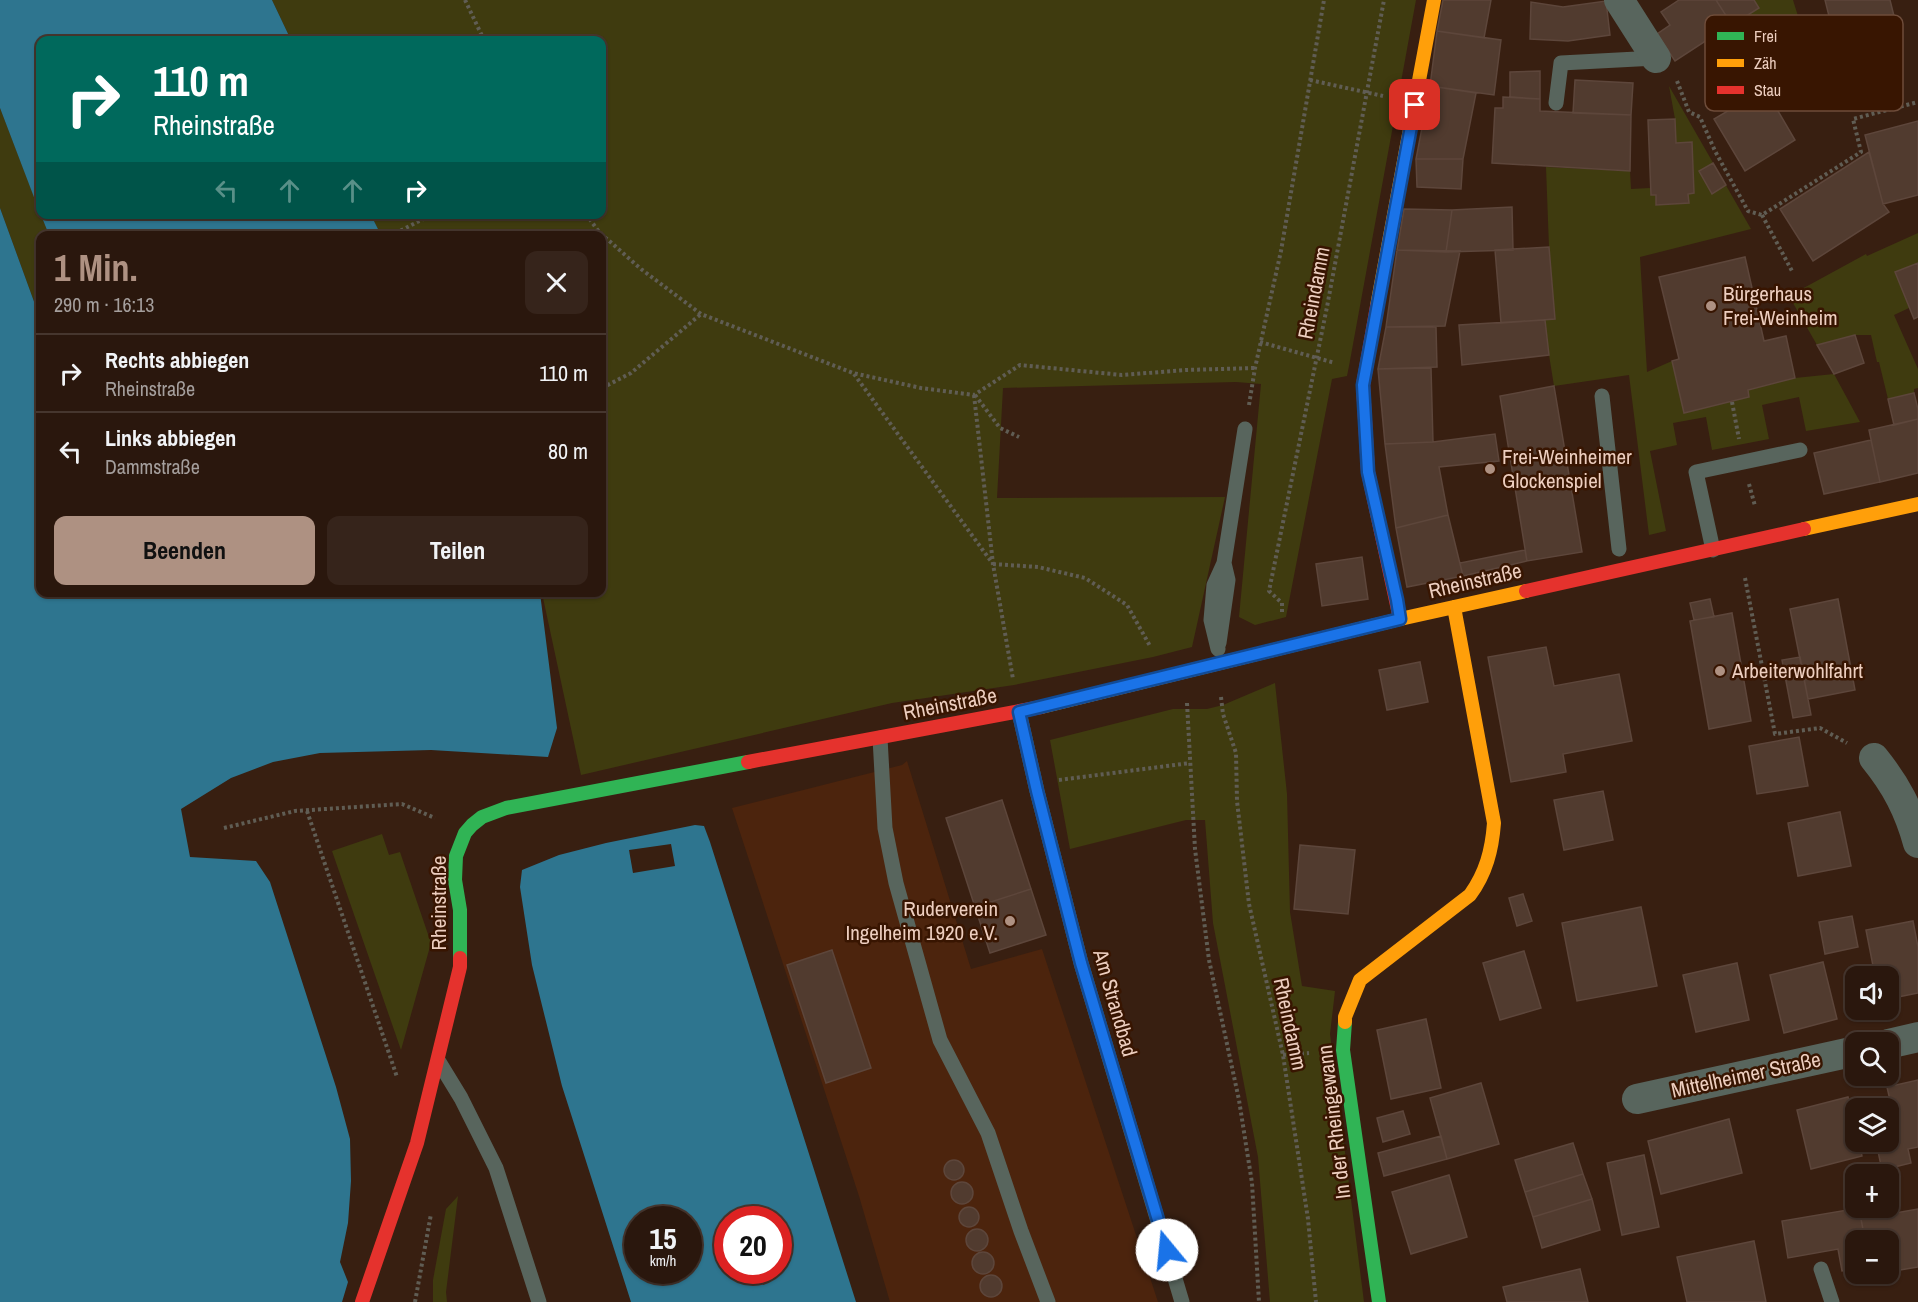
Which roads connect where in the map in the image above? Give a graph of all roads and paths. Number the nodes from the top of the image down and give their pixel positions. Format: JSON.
{"nodes":[{"id":1,"x":465,"y":0,"type":"edge"},
{"id":2,"x":1323,"y":0,"type":"edge"},
{"id":3,"x":1384,"y":0,"type":"edge"},
{"id":4,"x":1434,"y":0,"type":"edge"},
{"id":5,"x":1619,"y":0,"type":"edge"},
{"id":6,"x":482,"y":36,"type":"edge"},
{"id":7,"x":1656,"y":58,"type":"junction"},
{"id":8,"x":1310,"y":80,"type":"junction"},
{"id":9,"x":1367,"y":91,"type":"junction"},
{"id":10,"x":1918,"y":102,"type":"edge"},
{"id":11,"x":1556,"y":104,"type":"dead end"},
{"id":12,"x":1903,"y":106,"type":"edge"},
{"id":13,"x":1884,"y":111,"type":"edge"},
{"id":14,"x":1762,"y":215,"type":"junction"},
{"id":15,"x":423,"y":219,"type":"edge"},
{"id":16,"x":400,"y":231,"type":"edge"},
{"id":17,"x":606,"y":238,"type":"edge"},
{"id":18,"x":1792,"y":271,"type":"dead end"},
{"id":19,"x":701,"y":314,"type":"junction"},
{"id":20,"x":1260,"y":342,"type":"junction"},
{"id":21,"x":1316,"y":359,"type":"junction"},
{"id":22,"x":1255,"y":368,"type":"junction"},
{"id":23,"x":853,"y":373,"type":"junction"},
{"id":24,"x":606,"y":386,"type":"edge"},
{"id":25,"x":974,"y":394,"type":"junction"},
{"id":26,"x":1602,"y":396,"type":"dead end"},
{"id":27,"x":1245,"y":429,"type":"joint"},
{"id":28,"x":1019,"y":437,"type":"dead end"},
{"id":29,"x":1800,"y":450,"type":"dead end"},
{"id":30,"x":1918,"y":504,"type":"edge"},
{"id":31,"x":1619,"y":549,"type":"dead end"},
{"id":32,"x":1713,"y":550,"type":"junction"},
{"id":33,"x":993,"y":564,"type":"junction"},
{"id":34,"x":1743,"y":570,"type":"dead end"},
{"id":35,"x":1282,"y":603,"type":"dead end"},
{"id":36,"x":1454,"y":607,"type":"junction"},
{"id":37,"x":1400,"y":619,"type":"junction"},
{"id":38,"x":1218,"y":657,"type":"junction"},
{"id":39,"x":1182,"y":673,"type":"junction"},
{"id":40,"x":1159,"y":678,"type":"junction"},
{"id":41,"x":1019,"y":712,"type":"junction"},
{"id":42,"x":880,"y":738,"type":"junction"},
{"id":43,"x":1874,"y":758,"type":"joint"},
{"id":44,"x":1190,"y":763,"type":"junction"},
{"id":45,"x":1037,"y":791,"type":"junction"},
{"id":46,"x":402,"y":804,"type":"dead end"},
{"id":47,"x":307,"y":811,"type":"junction"},
{"id":48,"x":224,"y":828,"type":"dead end"},
{"id":49,"x":1918,"y":843,"type":"edge"},
{"id":50,"x":1918,"y":1037,"type":"edge"},
{"id":51,"x":1899,"y":1041,"type":"edge"},
{"id":52,"x":1845,"y":1053,"type":"edge"},
{"id":53,"x":437,"y":1060,"type":"junction"},
{"id":54,"x":398,"y":1080,"type":"dead end"},
{"id":55,"x":1637,"y":1099,"type":"dead end"},
{"id":56,"x":432,"y":1210,"type":"dead end"},
{"id":57,"x":1821,"y":1269,"type":"dead end"},
{"id":58,"x":362,"y":1302,"type":"edge"},
{"id":59,"x":415,"y":1302,"type":"edge"},
{"id":60,"x":539,"y":1302,"type":"edge"},
{"id":61,"x":1048,"y":1302,"type":"edge"},
{"id":62,"x":1182,"y":1302,"type":"edge"},
{"id":63,"x":1259,"y":1302,"type":"edge"},
{"id":64,"x":1316,"y":1302,"type":"edge"},
{"id":65,"x":1379,"y":1302,"type":"edge"},
{"id":66,"x":1832,"y":1302,"type":"edge"}],
"edges":[{"from":1,"to":6,"type":"path"},
{"from":2,"to":8,"type":"path"},
{"from":3,"to":9,"type":"path","name":"Rheindamm"},
{"from":4,"to":37,"type":"street"},
{"from":5,"to":7,"type":"street"},
{"from":7,"to":11,"type":"lane"},
{"from":7,"to":14,"type":"path"},
{"from":8,"to":9,"type":"path"},
{"from":8,"to":20,"type":"path"},
{"from":9,"to":21,"type":"path","name":"Rheindamm"},
{"from":10,"to":12,"type":"path"},
{"from":13,"to":14,"type":"path"},
{"from":14,"to":18,"type":"path"},
{"from":15,"to":16,"type":"path"},
{"from":17,"to":19,"type":"path"},
{"from":19,"to":23,"type":"path"},
{"from":19,"to":24,"type":"path"},
{"from":20,"to":21,"type":"path"},
{"from":20,"to":22,"type":"path"},
{"from":21,"to":35,"type":"path","name":"Rheindamm"},
{"from":22,"to":25,"type":"path"},
{"from":22,"to":27,"type":"path"},
{"from":23,"to":25,"type":"path"},
{"from":23,"to":33,"type":"path"},
{"from":25,"to":28,"type":"path"},
{"from":25,"to":33,"type":"path"},
{"from":26,"to":31,"type":"lane"},
{"from":27,"to":38,"type":"lane"},
{"from":29,"to":32,"type":"lane"},
{"from":30,"to":32,"type":"street","name":"Rheinstraße"},
{"from":32,"to":36,"type":"street","name":"Rheinstraße"},
{"from":33,"to":40,"type":"path"},
{"from":33,"to":41,"type":"path"},
{"from":34,"to":43,"type":"path"},
{"from":36,"to":37,"type":"street","name":"Rheinstraße"},
{"from":36,"to":65,"type":"street","name":"In der Rheingewann"},
{"from":37,"to":38,"type":"street","name":"Rheinstraße"},
{"from":38,"to":39,"type":"street","name":"Rheinstraße"},
{"from":38,"to":64,"type":"path","name":"Rheindamm"},
{"from":39,"to":40,"type":"street","name":"Rheinstraße"},
{"from":39,"to":44,"type":"path"},
{"from":40,"to":41,"type":"street","name":"Rheinstraße"},
{"from":41,"to":42,"type":"street","name":"Rheinstraße"},
{"from":41,"to":45,"type":"lane","name":"Am Strandbad"},
{"from":42,"to":53,"type":"street","name":"Rheinstraße"},
{"from":42,"to":61,"type":"lane"},
{"from":43,"to":49,"type":"street"},
{"from":44,"to":45,"type":"path"},
{"from":44,"to":63,"type":"path"},
{"from":45,"to":62,"type":"lane","name":"Am Strandbad"},
{"from":46,"to":47,"type":"path"},
{"from":47,"to":48,"type":"path"},
{"from":47,"to":54,"type":"path"},
{"from":50,"to":51,"type":"street"},
{"from":52,"to":55,"type":"street","name":"Mittelheimer Straße"},
{"from":53,"to":58,"type":"street","name":"Rheinstraße"},
{"from":53,"to":60,"type":"lane"},
{"from":56,"to":59,"type":"path"},
{"from":57,"to":66,"type":"lane"}]}
